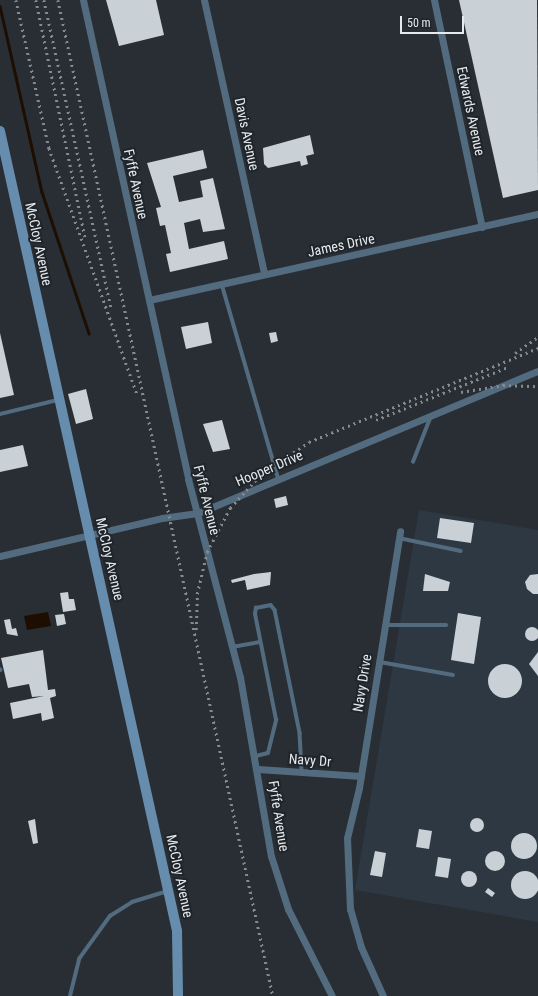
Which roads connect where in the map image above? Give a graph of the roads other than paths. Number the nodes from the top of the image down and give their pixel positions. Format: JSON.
{"nodes":[{"id":1,"x":83,"y":0,"type":"edge"},
{"id":2,"x":204,"y":0,"type":"edge"},
{"id":3,"x":434,"y":0,"type":"edge"},
{"id":4,"x":0,"y":131,"type":"edge"},
{"id":5,"x":538,"y":214,"type":"edge"},
{"id":6,"x":482,"y":226,"type":"junction"},
{"id":7,"x":264,"y":274,"type":"junction"},
{"id":8,"x":222,"y":284,"type":"junction"},
{"id":9,"x":149,"y":300,"type":"junction"},
{"id":10,"x":538,"y":371,"type":"edge"},
{"id":11,"x":58,"y":400,"type":"junction"},
{"id":12,"x":0,"y":414,"type":"edge"},
{"id":13,"x":431,"y":416,"type":"junction"},
{"id":14,"x":413,"y":462,"type":"dead end"},
{"id":15,"x":278,"y":478,"type":"junction"},
{"id":16,"x":198,"y":513,"type":"junction"},
{"id":17,"x":90,"y":534,"type":"junction"},
{"id":18,"x":399,"y":535,"type":"joint"},
{"id":19,"x":461,"y":551,"type":"dead end"},
{"id":20,"x":0,"y":556,"type":"edge"},
{"id":21,"x":384,"y":625,"type":"junction"},
{"id":22,"x":446,"y":625,"type":"dead end"},
{"id":23,"x":260,"y":642,"type":"junction"},
{"id":24,"x":232,"y":647,"type":"junction"},
{"id":25,"x":379,"y":662,"type":"junction"},
{"id":26,"x":453,"y":675,"type":"dead end"},
{"id":27,"x":256,"y":756,"type":"junction"},
{"id":28,"x":258,"y":769,"type":"junction"},
{"id":29,"x":302,"y":772,"type":"junction"},
{"id":30,"x":361,"y":776,"type":"junction"},
{"id":31,"x":168,"y":891,"type":"junction"},
{"id":32,"x":70,"y":996,"type":"edge"},
{"id":33,"x":178,"y":996,"type":"edge"},
{"id":34,"x":332,"y":996,"type":"edge"},
{"id":35,"x":383,"y":996,"type":"edge"}],
"edges":[{"from":1,"to":9,"type":"street","name":"Fyffe Avenue"},
{"from":2,"to":7,"type":"street","name":"Davis Avenue"},
{"from":3,"to":6,"type":"street","name":"Edwards Avenue"},
{"from":4,"to":11,"type":"street","name":"McCloy Avenue"},
{"from":5,"to":6,"type":"street","name":"James Drive"},
{"from":6,"to":7,"type":"street","name":"James Drive"},
{"from":7,"to":8,"type":"street","name":"James Drive"},
{"from":8,"to":9,"type":"street","name":"James Drive"},
{"from":8,"to":15,"type":"lane"},
{"from":9,"to":16,"type":"street","name":"Fyffe Avenue"},
{"from":10,"to":13,"type":"street","name":"Hooper Drive"},
{"from":11,"to":12,"type":"lane"},
{"from":11,"to":17,"type":"street","name":"McCloy Avenue"},
{"from":13,"to":14,"type":"lane"},
{"from":13,"to":15,"type":"street","name":"Hooper Drive"},
{"from":15,"to":16,"type":"street","name":"Hooper Drive"},
{"from":16,"to":17,"type":"street","name":"Hooper Drive"},
{"from":16,"to":24,"type":"street","name":"Fyffe Avenue"},
{"from":17,"to":20,"type":"street","name":"Hooper Drive"},
{"from":17,"to":31,"type":"street","name":"McCloy Avenue"},
{"from":18,"to":19,"type":"lane"},
{"from":18,"to":21,"type":"street","name":"Navy Drive"},
{"from":21,"to":22,"type":"lane"},
{"from":21,"to":25,"type":"street","name":"Navy Drive"},
{"from":23,"to":24,"type":"lane"},
{"from":23,"to":27,"type":"lane"},
{"from":23,"to":29,"type":"lane"},
{"from":24,"to":27,"type":"street","name":"Fyffe Avenue"},
{"from":25,"to":26,"type":"lane"},
{"from":25,"to":30,"type":"street","name":"Navy Drive"},
{"from":27,"to":28,"type":"street","name":"Fyffe Avenue"},
{"from":28,"to":29,"type":"street","name":"Navy Dr"},
{"from":28,"to":34,"type":"street","name":"Fyffe Avenue"},
{"from":29,"to":30,"type":"street","name":"Navy Dr"},
{"from":30,"to":35,"type":"street","name":"Navy Drive"},
{"from":31,"to":32,"type":"lane"},
{"from":31,"to":33,"type":"street","name":"McCloy Avenue"}]}
